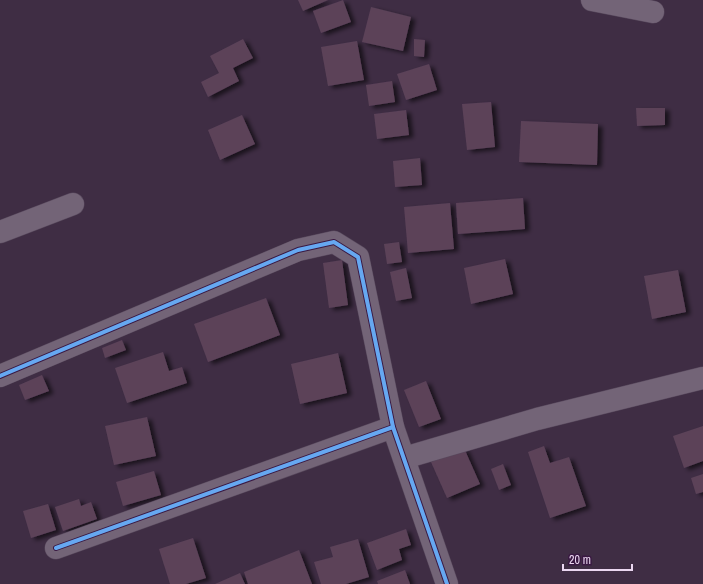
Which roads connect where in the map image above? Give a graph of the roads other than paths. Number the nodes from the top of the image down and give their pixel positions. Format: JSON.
{"nodes":[{"id":1,"x":592,"y":0,"type":"edge"},
{"id":2,"x":653,"y":12,"type":"dead end"},
{"id":3,"x":73,"y":204,"type":"dead end"},
{"id":4,"x":0,"y":232,"type":"edge"},
{"id":5,"x":0,"y":376,"type":"edge"},
{"id":6,"x":703,"y":378,"type":"edge"},
{"id":7,"x":393,"y":427,"type":"junction"},
{"id":8,"x":404,"y":458,"type":"junction"},
{"id":9,"x":56,"y":548,"type":"dead end"},
{"id":10,"x":447,"y":584,"type":"edge"}],
"edges":[{"from":1,"to":2,"type":"street"},
{"from":3,"to":4,"type":"street"},
{"from":5,"to":7,"type":"street"},
{"from":6,"to":8,"type":"street"},
{"from":7,"to":8,"type":"street"},
{"from":7,"to":9,"type":"street"},
{"from":8,"to":10,"type":"street"}]}
